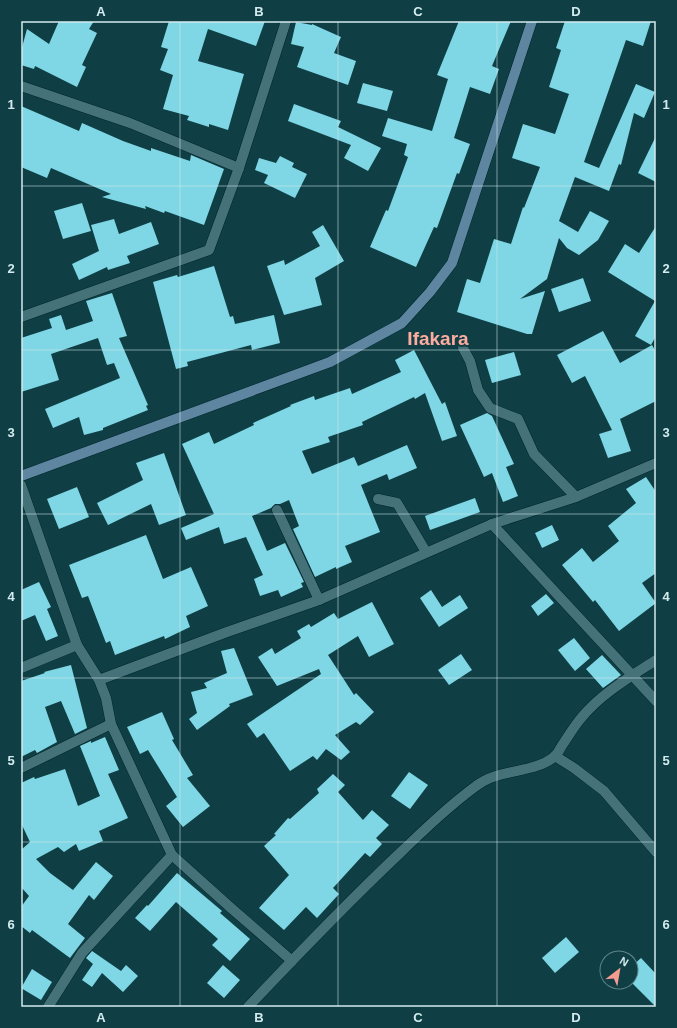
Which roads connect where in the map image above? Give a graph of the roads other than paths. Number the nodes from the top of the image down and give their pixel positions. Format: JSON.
{"nodes":[{"id":1,"x":286,"y":21,"type":"edge"},
{"id":2,"x":532,"y":21,"type":"edge"},
{"id":3,"x":21,"y":86,"type":"edge"},
{"id":4,"x":239,"y":168,"type":"junction"},
{"id":5,"x":21,"y":317,"type":"edge"},
{"id":6,"x":463,"y":348,"type":"dead end"},
{"id":7,"x":656,"y":463,"type":"edge"},
{"id":8,"x":21,"y":476,"type":"edge"},
{"id":9,"x":21,"y":485,"type":"edge"},
{"id":10,"x":576,"y":497,"type":"junction"},
{"id":11,"x":378,"y":499,"type":"dead end"},
{"id":12,"x":277,"y":510,"type":"dead end"},
{"id":13,"x":492,"y":524,"type":"junction"},
{"id":14,"x":426,"y":552,"type":"junction"},
{"id":15,"x":319,"y":600,"type":"junction"},
{"id":16,"x":77,"y":644,"type":"junction"},
{"id":17,"x":656,"y":660,"type":"edge"},
{"id":18,"x":21,"y":668,"type":"edge"},
{"id":19,"x":633,"y":675,"type":"junction"},
{"id":20,"x":99,"y":680,"type":"junction"},
{"id":21,"x":656,"y":701,"type":"edge"},
{"id":22,"x":110,"y":724,"type":"junction"},
{"id":23,"x":555,"y":756,"type":"junction"},
{"id":24,"x":21,"y":768,"type":"edge"},
{"id":25,"x":656,"y":852,"type":"edge"},
{"id":26,"x":172,"y":855,"type":"junction"},
{"id":27,"x":292,"y":961,"type":"junction"},
{"id":28,"x":48,"y":1007,"type":"edge"},
{"id":29,"x":248,"y":1007,"type":"edge"}],
"edges":[{"from":1,"to":4,"type":"street"},
{"from":2,"to":8,"type":"main road"},
{"from":3,"to":4,"type":"street"},
{"from":4,"to":5,"type":"street"},
{"from":6,"to":10,"type":"street"},
{"from":7,"to":10,"type":"street"},
{"from":9,"to":16,"type":"street"},
{"from":10,"to":13,"type":"street"},
{"from":11,"to":14,"type":"street"},
{"from":12,"to":15,"type":"street"},
{"from":13,"to":14,"type":"street"},
{"from":13,"to":19,"type":"street"},
{"from":14,"to":15,"type":"street"},
{"from":15,"to":20,"type":"street"},
{"from":16,"to":18,"type":"street"},
{"from":16,"to":20,"type":"street"},
{"from":17,"to":19,"type":"street"},
{"from":19,"to":21,"type":"street"},
{"from":19,"to":23,"type":"street"},
{"from":20,"to":22,"type":"street"},
{"from":22,"to":24,"type":"street"},
{"from":22,"to":26,"type":"street"},
{"from":23,"to":25,"type":"street"},
{"from":23,"to":27,"type":"street"},
{"from":26,"to":27,"type":"street"},
{"from":26,"to":28,"type":"street"},
{"from":27,"to":29,"type":"street"}]}
